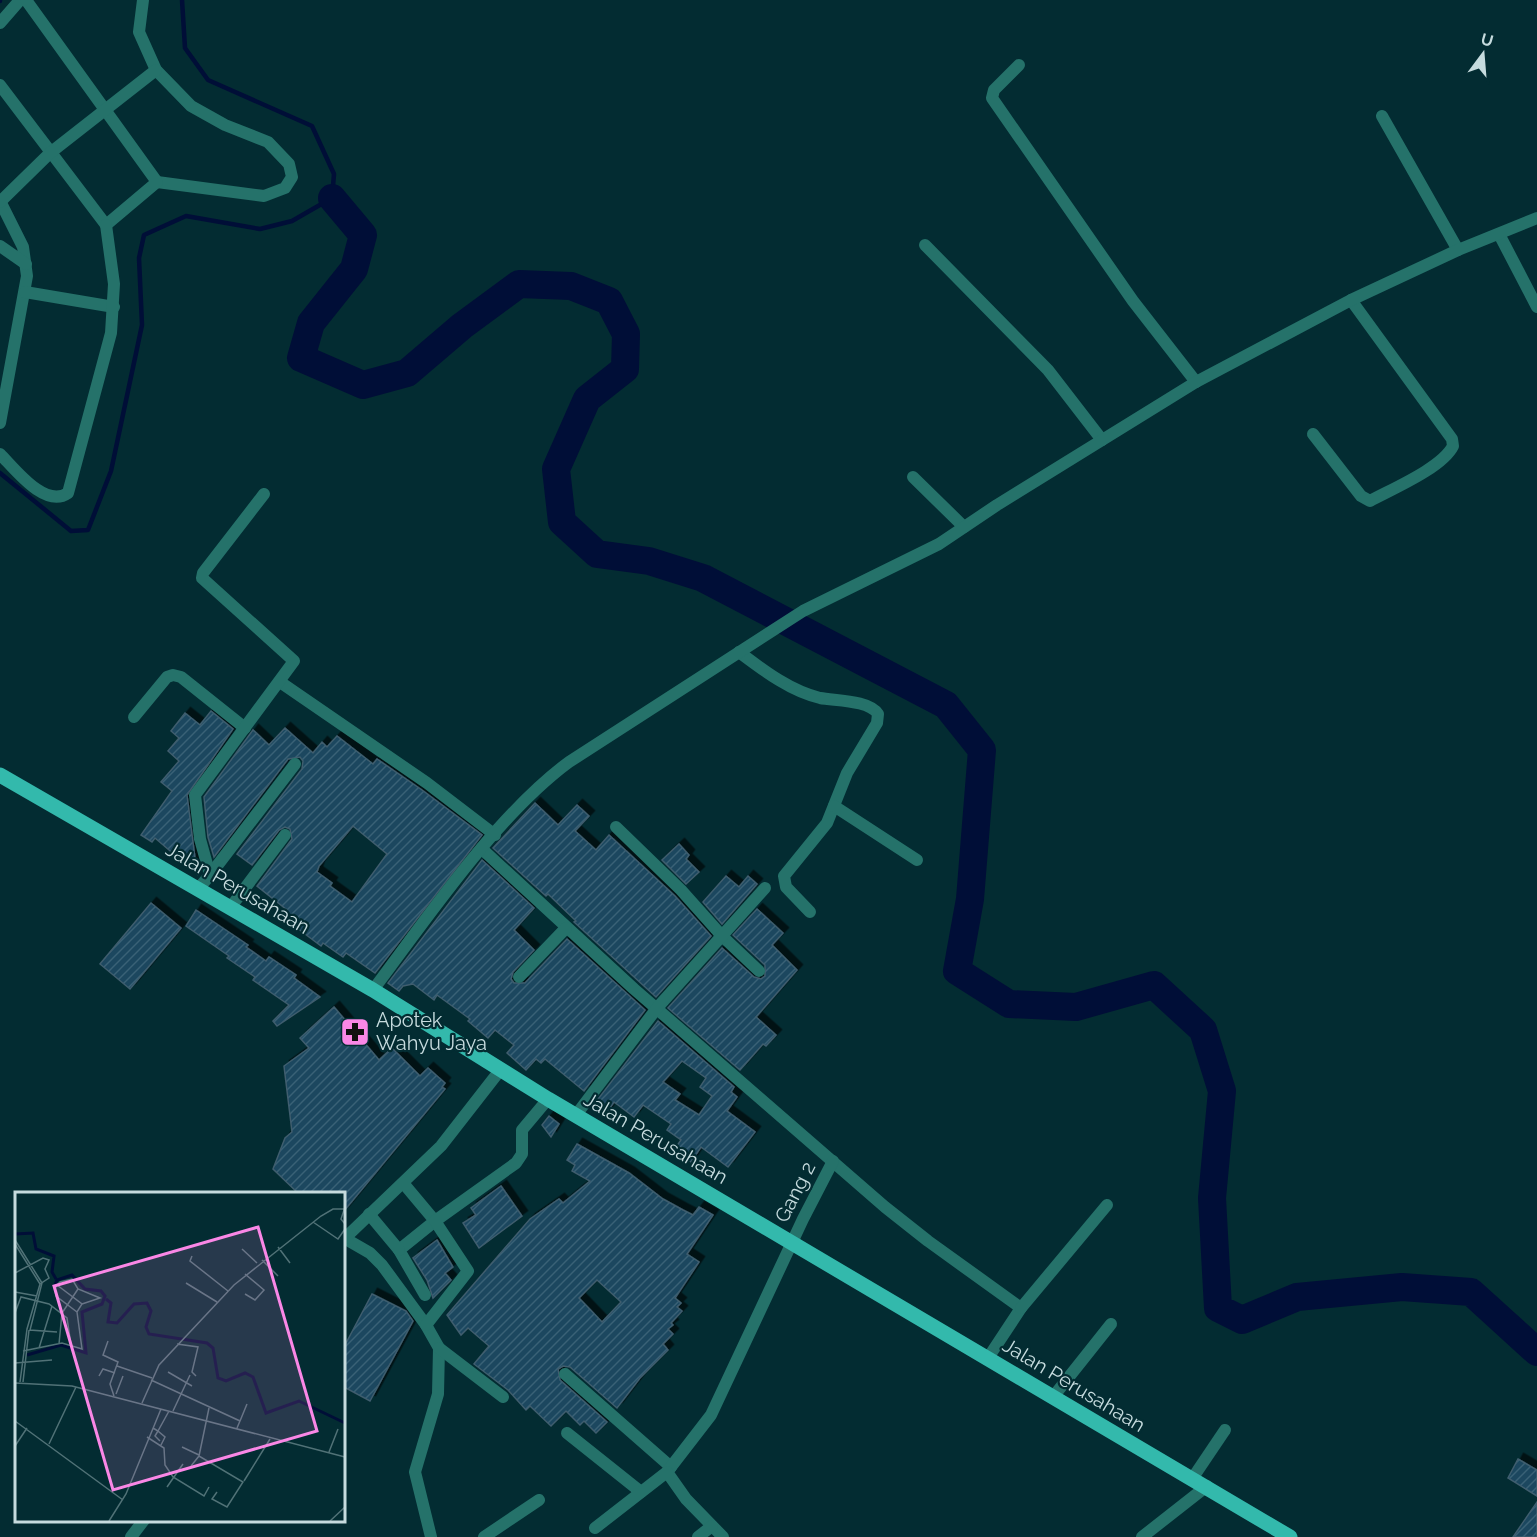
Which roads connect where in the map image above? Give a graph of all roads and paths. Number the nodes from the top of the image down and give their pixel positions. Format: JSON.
{"nodes":[{"id":1,"x":20,"y":0,"type":"edge"},
{"id":2,"x":26,"y":0,"type":"edge"},
{"id":3,"x":143,"y":0,"type":"edge"},
{"id":4,"x":0,"y":23,"type":"edge"},
{"id":5,"x":1019,"y":65,"type":"dead end"},
{"id":6,"x":156,"y":70,"type":"junction"},
{"id":7,"x":0,"y":85,"type":"edge"},
{"id":8,"x":107,"y":111,"type":"junction"},
{"id":9,"x":1382,"y":116,"type":"dead end"},
{"id":10,"x":50,"y":153,"type":"junction"},
{"id":11,"x":157,"y":182,"type":"junction"},
{"id":12,"x":0,"y":201,"type":"edge"},
{"id":13,"x":1537,"y":218,"type":"edge"},
{"id":14,"x":106,"y":225,"type":"junction"},
{"id":15,"x":1498,"y":234,"type":"junction"},
{"id":16,"x":925,"y":245,"type":"dead end"},
{"id":17,"x":0,"y":246,"type":"edge"},
{"id":18,"x":1458,"y":250,"type":"junction"},
{"id":19,"x":26,"y":264,"type":"junction"},
{"id":20,"x":25,"y":292,"type":"junction"},
{"id":21,"x":1351,"y":300,"type":"junction"},
{"id":22,"x":114,"y":307,"type":"junction"},
{"id":23,"x":1537,"y":307,"type":"edge"},
{"id":24,"x":1196,"y":382,"type":"junction"},
{"id":25,"x":0,"y":423,"type":"edge"},
{"id":26,"x":1313,"y":434,"type":"dead end"},
{"id":27,"x":1102,"y":440,"type":"junction"},
{"id":28,"x":0,"y":454,"type":"edge"},
{"id":29,"x":913,"y":477,"type":"dead end"},
{"id":30,"x":264,"y":494,"type":"dead end"},
{"id":31,"x":963,"y":527,"type":"junction"},
{"id":32,"x":739,"y":652,"type":"junction"},
{"id":33,"x":280,"y":682,"type":"junction"},
{"id":34,"x":134,"y":717,"type":"dead end"},
{"id":35,"x":244,"y":728,"type":"junction"},
{"id":36,"x":295,"y":764,"type":"dead end"},
{"id":37,"x":0,"y":775,"type":"edge"},
{"id":38,"x":834,"y":806,"type":"junction"},
{"id":39,"x":616,"y":827,"type":"dead end"},
{"id":40,"x":285,"y":835,"type":"dead end"},
{"id":41,"x":495,"y":835,"type":"junction"},
{"id":42,"x":483,"y":850,"type":"junction"},
{"id":43,"x":917,"y":860,"type":"dead end"},
{"id":44,"x":210,"y":875,"type":"junction"},
{"id":45,"x":765,"y":888,"type":"dead end"},
{"id":46,"x":198,"y":889,"type":"junction"},
{"id":47,"x":230,"y":908,"type":"junction"},
{"id":48,"x":810,"y":912,"type":"dead end"},
{"id":49,"x":566,"y":928,"type":"junction"},
{"id":50,"x":722,"y":936,"type":"junction"},
{"id":51,"x":759,"y":971,"type":"dead end"},
{"id":52,"x":519,"y":977,"type":"dead end"},
{"id":53,"x":374,"y":990,"type":"junction"},
{"id":54,"x":657,"y":1008,"type":"junction"},
{"id":55,"x":501,"y":1069,"type":"junction"},
{"id":56,"x":548,"y":1099,"type":"junction"},
{"id":57,"x":576,"y":1115,"type":"junction"},
{"id":58,"x":833,"y":1161,"type":"junction"},
{"id":59,"x":404,"y":1184,"type":"junction"},
{"id":60,"x":1107,"y":1205,"type":"dead end"},
{"id":61,"x":369,"y":1214,"type":"junction"},
{"id":62,"x":435,"y":1221,"type":"junction"},
{"id":63,"x":345,"y":1238,"type":"edge"},
{"id":64,"x":345,"y":1240,"type":"edge"},
{"id":65,"x":792,"y":1241,"type":"junction"},
{"id":66,"x":399,"y":1250,"type":"junction"},
{"id":67,"x":425,"y":1295,"type":"dead end"},
{"id":68,"x":1021,"y":1308,"type":"junction"},
{"id":69,"x":1111,"y":1324,"type":"dead end"},
{"id":70,"x":426,"y":1325,"type":"junction"},
{"id":71,"x":439,"y":1348,"type":"junction"},
{"id":72,"x":988,"y":1358,"type":"junction"},
{"id":73,"x":565,"y":1374,"type":"dead end"},
{"id":74,"x":503,"y":1397,"type":"dead end"},
{"id":75,"x":1053,"y":1397,"type":"junction"},
{"id":76,"x":1226,"y":1430,"type":"dead end"},
{"id":77,"x":567,"y":1433,"type":"dead end"},
{"id":78,"x":669,"y":1469,"type":"junction"},
{"id":79,"x":1192,"y":1479,"type":"junction"},
{"id":80,"x":1207,"y":1486,"type":"junction"},
{"id":81,"x":641,"y":1492,"type":"junction"},
{"id":82,"x":539,"y":1500,"type":"dead end"},
{"id":83,"x":143,"y":1522,"type":"edge"},
{"id":84,"x":712,"y":1526,"type":"junction"},
{"id":85,"x":595,"y":1528,"type":"dead end"},
{"id":86,"x":131,"y":1537,"type":"edge"},
{"id":87,"x":431,"y":1537,"type":"edge"},
{"id":88,"x":484,"y":1537,"type":"edge"},
{"id":89,"x":698,"y":1537,"type":"edge"},
{"id":90,"x":723,"y":1537,"type":"edge"},
{"id":91,"x":1142,"y":1537,"type":"edge"},
{"id":92,"x":1290,"y":1537,"type":"edge"}],
"edges":[{"from":1,"to":4,"type":"street"},
{"from":2,"to":8,"type":"street"},
{"from":3,"to":6,"type":"street"},
{"from":5,"to":24,"type":"street"},
{"from":6,"to":8,"type":"street"},
{"from":6,"to":11,"type":"street"},
{"from":7,"to":10,"type":"street"},
{"from":8,"to":10,"type":"street"},
{"from":8,"to":11,"type":"street"},
{"from":9,"to":18,"type":"street"},
{"from":10,"to":12,"type":"street"},
{"from":10,"to":14,"type":"street"},
{"from":11,"to":14,"type":"street"},
{"from":12,"to":19,"type":"street"},
{"from":13,"to":15,"type":"street"},
{"from":14,"to":22,"type":"street"},
{"from":15,"to":18,"type":"street"},
{"from":15,"to":23,"type":"street"},
{"from":16,"to":27,"type":"street"},
{"from":17,"to":19,"type":"street"},
{"from":18,"to":21,"type":"street"},
{"from":19,"to":20,"type":"street"},
{"from":20,"to":22,"type":"street"},
{"from":20,"to":25,"type":"street"},
{"from":21,"to":24,"type":"street"},
{"from":21,"to":26,"type":"street"},
{"from":22,"to":28,"type":"street"},
{"from":24,"to":27,"type":"street"},
{"from":27,"to":31,"type":"street"},
{"from":29,"to":31,"type":"street"},
{"from":30,"to":33,"type":"street"},
{"from":31,"to":32,"type":"street"},
{"from":32,"to":38,"type":"street"},
{"from":32,"to":41,"type":"street"},
{"from":33,"to":35,"type":"street"},
{"from":33,"to":41,"type":"street"},
{"from":34,"to":35,"type":"street"},
{"from":35,"to":44,"type":"street"},
{"from":36,"to":44,"type":"street"},
{"from":37,"to":46,"type":"main road","name":"Jalan Perusahaan"},
{"from":38,"to":43,"type":"street"},
{"from":38,"to":48,"type":"street"},
{"from":39,"to":50,"type":"street"},
{"from":40,"to":47,"type":"street"},
{"from":41,"to":42,"type":"street"},
{"from":42,"to":49,"type":"street"},
{"from":42,"to":53,"type":"street"},
{"from":44,"to":46,"type":"street"},
{"from":45,"to":50,"type":"street"},
{"from":46,"to":47,"type":"main road","name":"Jalan Perusahaan"},
{"from":47,"to":53,"type":"main road","name":"Jalan Perusahaan"},
{"from":49,"to":52,"type":"street"},
{"from":49,"to":54,"type":"street"},
{"from":50,"to":51,"type":"street"},
{"from":50,"to":54,"type":"street"},
{"from":53,"to":55,"type":"main road","name":"Jalan Perusahaan"},
{"from":54,"to":57,"type":"street"},
{"from":54,"to":58,"type":"street"},
{"from":55,"to":56,"type":"main road","name":"Jalan Perusahaan"},
{"from":55,"to":59,"type":"street"},
{"from":56,"to":57,"type":"main road","name":"Jalan Perusahaan"},
{"from":56,"to":62,"type":"street"},
{"from":57,"to":65,"type":"main road","name":"Jalan Perusahaan"},
{"from":58,"to":65,"type":"street","name":"Gang 2"},
{"from":58,"to":68,"type":"street"},
{"from":59,"to":61,"type":"street"},
{"from":59,"to":62,"type":"street"},
{"from":60,"to":68,"type":"street"},
{"from":61,"to":63,"type":"street"},
{"from":61,"to":66,"type":"street"},
{"from":62,"to":66,"type":"street"},
{"from":62,"to":70,"type":"street"},
{"from":64,"to":70,"type":"street"},
{"from":65,"to":72,"type":"main road","name":"Jalan Perusahaan"},
{"from":65,"to":78,"type":"street","name":"Gang 2"},
{"from":66,"to":67,"type":"street"},
{"from":68,"to":72,"type":"street"},
{"from":69,"to":75,"type":"street"},
{"from":70,"to":71,"type":"street"},
{"from":71,"to":74,"type":"street"},
{"from":71,"to":87,"type":"street"},
{"from":72,"to":75,"type":"main road","name":"Jalan Perusahaan"},
{"from":73,"to":78,"type":"street"},
{"from":75,"to":79,"type":"main road","name":"Jalan Perusahaan"},
{"from":76,"to":79,"type":"street"},
{"from":77,"to":81,"type":"street"},
{"from":78,"to":81,"type":"street","name":"Gang 2"},
{"from":78,"to":84,"type":"street"},
{"from":79,"to":80,"type":"main road","name":"Jalan Perusahaan"},
{"from":80,"to":91,"type":"street"},
{"from":80,"to":92,"type":"main road","name":"Jalan Perusahaan"},
{"from":81,"to":85,"type":"street","name":"Gang 2"},
{"from":82,"to":88,"type":"street"},
{"from":83,"to":86,"type":"street"},
{"from":84,"to":89,"type":"street"},
{"from":84,"to":90,"type":"street"}]}
